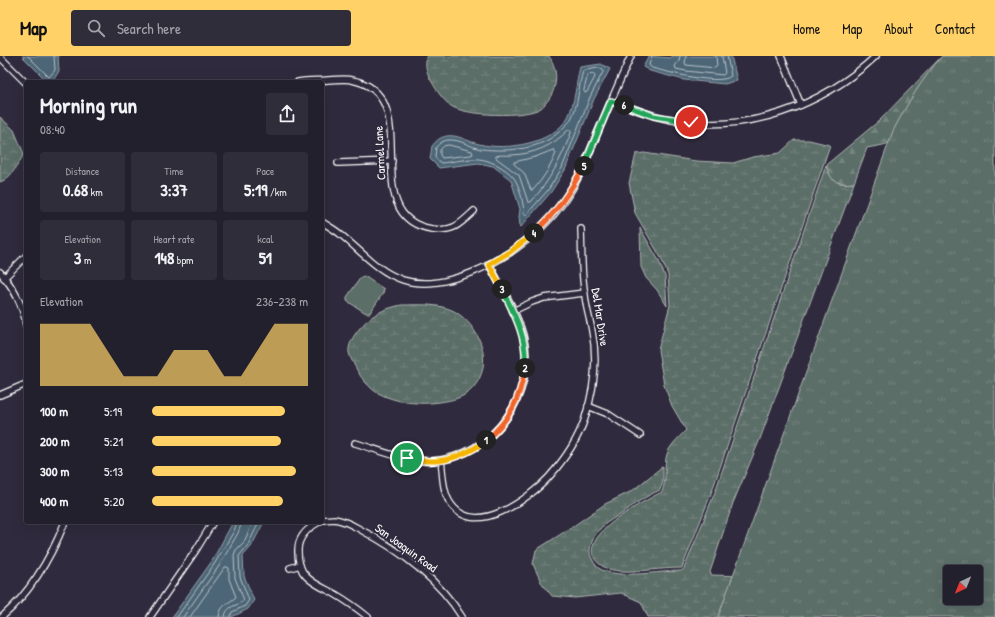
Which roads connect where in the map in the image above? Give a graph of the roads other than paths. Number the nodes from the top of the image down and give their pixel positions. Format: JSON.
{"nodes":[{"id":1,"x":631,"y":56,"type":"edge"},
{"id":2,"x":781,"y":56,"type":"edge"},
{"id":3,"x":876,"y":56,"type":"edge"},
{"id":4,"x":0,"y":57,"type":"edge"},
{"id":5,"x":24,"y":80,"type":"edge"},
{"id":6,"x":324,"y":81,"type":"edge"},
{"id":7,"x":611,"y":101,"type":"junction"},
{"id":8,"x":801,"y":105,"type":"junction"},
{"id":9,"x":392,"y":161,"type":"junction"},
{"id":10,"x":338,"y":164,"type":"dead end"},
{"id":11,"x":474,"y":211,"type":"dead end"},
{"id":12,"x":324,"y":223,"type":"edge"},
{"id":13,"x":581,"y":229,"type":"dead end"},
{"id":14,"x":24,"y":258,"type":"edge"},
{"id":15,"x":489,"y":264,"type":"junction"},
{"id":16,"x":0,"y":272,"type":"edge"},
{"id":17,"x":4,"y":278,"type":"junction"},
{"id":18,"x":584,"y":293,"type":"junction"},
{"id":19,"x":24,"y":311,"type":"edge"},
{"id":20,"x":513,"y":311,"type":"junction"},
{"id":21,"x":24,"y":385,"type":"edge"},
{"id":22,"x":0,"y":395,"type":"edge"},
{"id":23,"x":588,"y":406,"type":"junction"},
{"id":24,"x":640,"y":435,"type":"dead end"},
{"id":25,"x":355,"y":443,"type":"dead end"},
{"id":26,"x":441,"y":460,"type":"junction"},
{"id":27,"x":324,"y":520,"type":"edge"},
{"id":28,"x":65,"y":524,"type":"edge"},
{"id":29,"x":212,"y":524,"type":"edge"},
{"id":30,"x":316,"y":524,"type":"edge"},
{"id":31,"x":300,"y":565,"type":"junction"},
{"id":32,"x":290,"y":568,"type":"dead end"},
{"id":33,"x":2,"y":617,"type":"edge"},
{"id":34,"x":150,"y":617,"type":"edge"},
{"id":35,"x":368,"y":617,"type":"edge"},
{"id":36,"x":462,"y":617,"type":"edge"}],
"edges":[{"from":1,"to":7,"type":"street"},
{"from":2,"to":8,"type":"street"},
{"from":3,"to":8,"type":"street"},
{"from":4,"to":5,"type":"street"},
{"from":6,"to":9,"type":"street","name":"Carmel Lane"},
{"from":7,"to":8,"type":"street"},
{"from":7,"to":15,"type":"street"},
{"from":9,"to":10,"type":"street"},
{"from":9,"to":11,"type":"street","name":"Carmel Lane"},
{"from":12,"to":15,"type":"street"},
{"from":13,"to":18,"type":"street","name":"Del Mar Drive"},
{"from":14,"to":17,"type":"street"},
{"from":15,"to":20,"type":"street"},
{"from":16,"to":17,"type":"street"},
{"from":17,"to":19,"type":"street"},
{"from":18,"to":20,"type":"street"},
{"from":18,"to":23,"type":"street","name":"Del Mar Drive"},
{"from":20,"to":26,"type":"street"},
{"from":21,"to":22,"type":"street"},
{"from":23,"to":24,"type":"street"},
{"from":23,"to":26,"type":"street","name":"Del Mar Drive"},
{"from":25,"to":26,"type":"street"},
{"from":27,"to":36,"type":"street","name":"San Joaquin Road"},
{"from":28,"to":33,"type":"street"},
{"from":29,"to":34,"type":"street"},
{"from":30,"to":31,"type":"street"},
{"from":31,"to":32,"type":"street"},
{"from":31,"to":35,"type":"street"}]}
